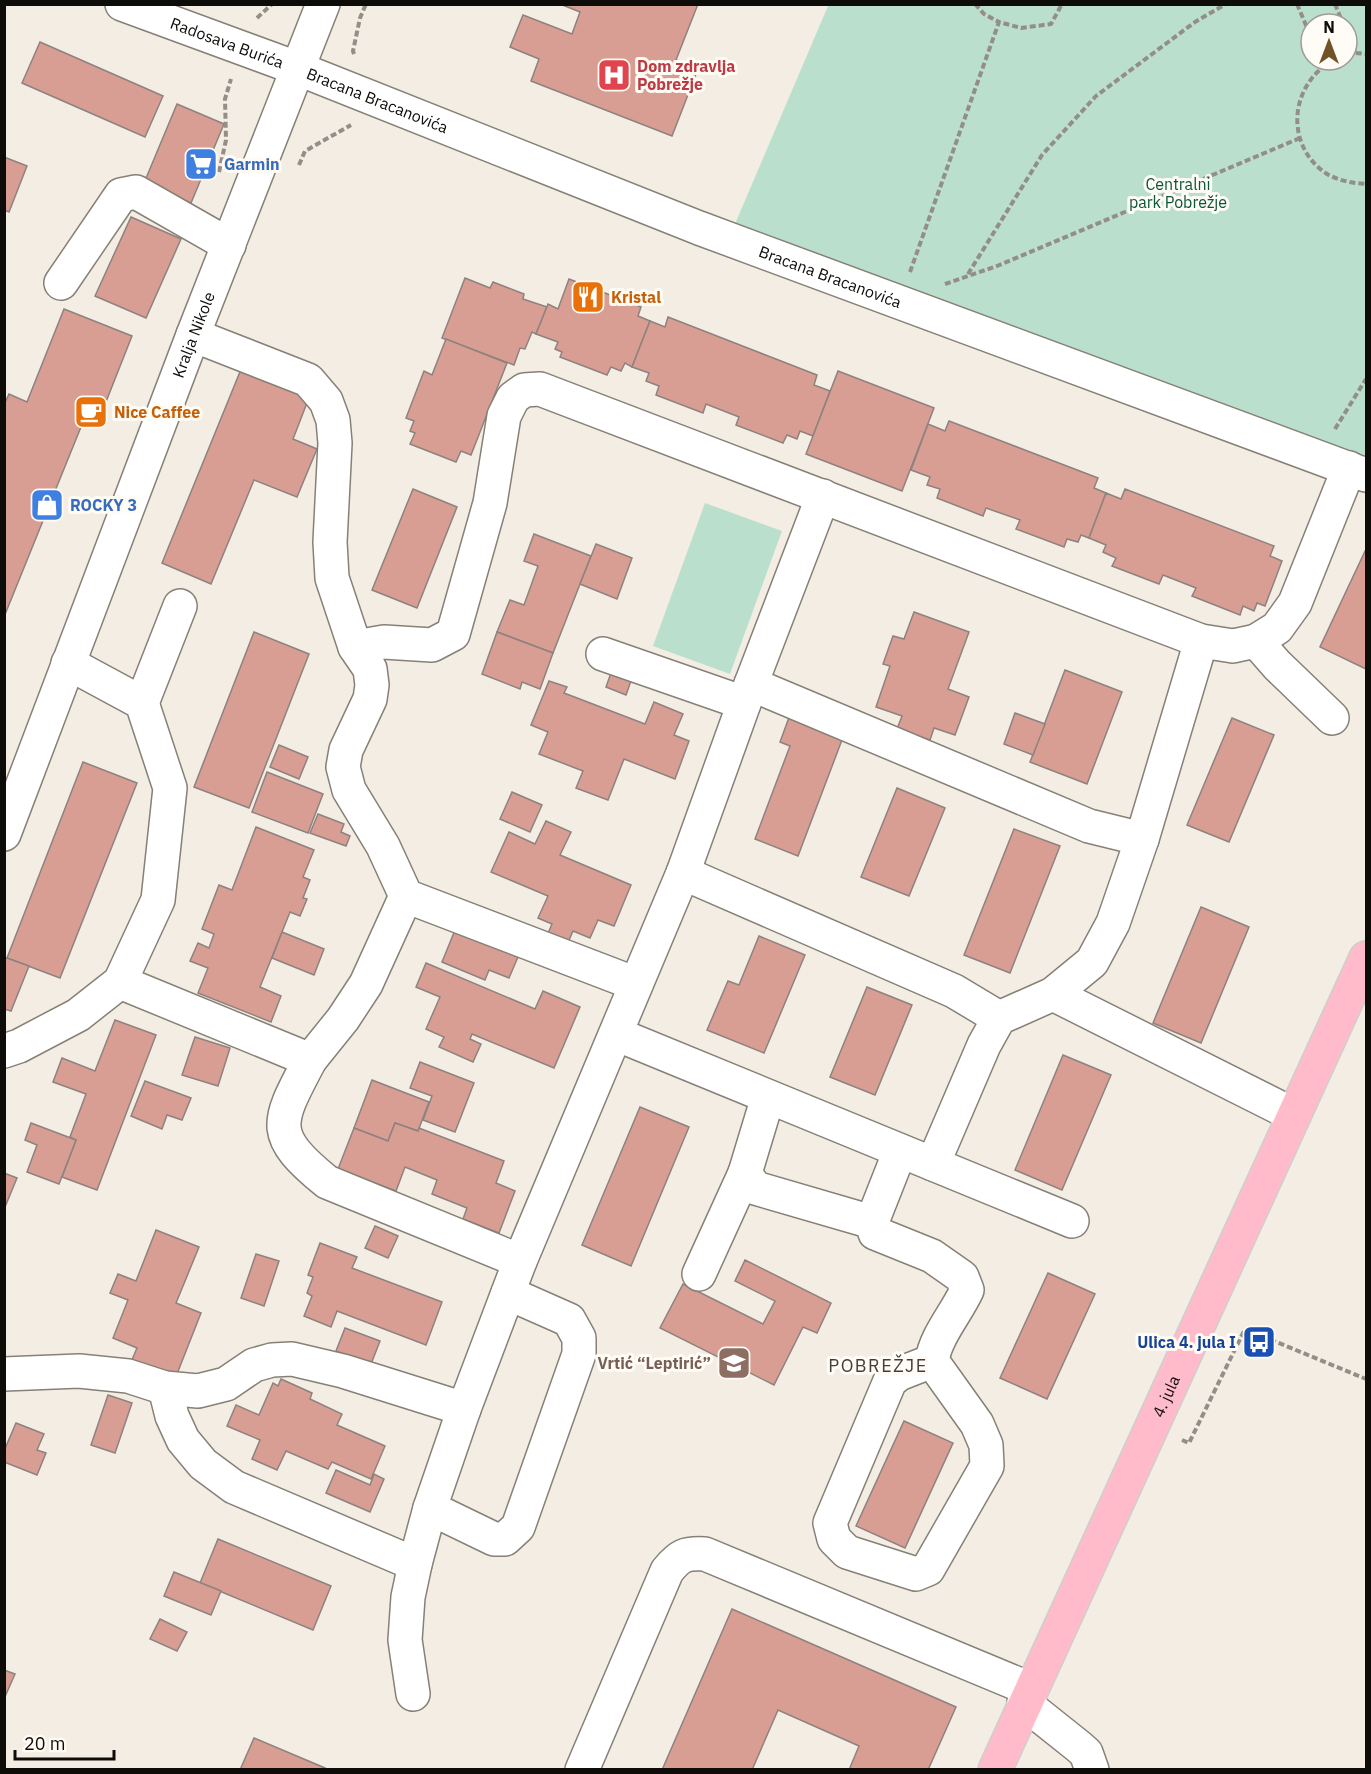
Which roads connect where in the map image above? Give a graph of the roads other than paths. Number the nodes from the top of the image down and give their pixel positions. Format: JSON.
{"nodes":[{"id":1,"x":122,"y":4,"type":"edge"},
{"id":2,"x":323,"y":4,"type":"edge"},
{"id":3,"x":298,"y":69,"type":"junction"},
{"id":4,"x":229,"y":245,"type":"junction"},
{"id":5,"x":61,"y":283,"type":"dead end"},
{"id":6,"x":193,"y":335,"type":"junction"},
{"id":7,"x":1346,"y":467,"type":"edge"},
{"id":8,"x":824,"y":496,"type":"junction"},
{"id":9,"x":180,"y":606,"type":"dead end"},
{"id":10,"x":1256,"y":640,"type":"junction"},
{"id":11,"x":1201,"y":641,"type":"junction"},
{"id":12,"x":355,"y":647,"type":"junction"},
{"id":13,"x":603,"y":654,"type":"dead end"},
{"id":14,"x":68,"y":663,"type":"junction"},
{"id":15,"x":748,"y":694,"type":"junction"},
{"id":16,"x":142,"y":704,"type":"junction"},
{"id":17,"x":1332,"y":718,"type":"dead end"},
{"id":18,"x":4,"y":834,"type":"edge"},
{"id":19,"x":1142,"y":838,"type":"junction"},
{"id":20,"x":683,"y":873,"type":"junction"},
{"id":21,"x":406,"y":896,"type":"junction"},
{"id":22,"x":1366,"y":958,"type":"edge"},
{"id":23,"x":120,"y":982,"type":"junction"},
{"id":24,"x":636,"y":984,"type":"junction"},
{"id":25,"x":1053,"y":994,"type":"junction"},
{"id":26,"x":999,"y":1018,"type":"junction"},
{"id":27,"x":616,"y":1034,"type":"junction"},
{"id":28,"x":4,"y":1051,"type":"edge"},
{"id":29,"x":310,"y":1060,"type":"junction"},
{"id":30,"x":768,"y":1097,"type":"junction"},
{"id":31,"x":1294,"y":1115,"type":"junction"},
{"id":32,"x":900,"y":1151,"type":"junction"},
{"id":33,"x":933,"y":1164,"type":"junction"},
{"id":34,"x":745,"y":1173,"type":"junction"},
{"id":35,"x":1072,"y":1221,"type":"dead end"},
{"id":36,"x":872,"y":1222,"type":"junction"},
{"id":37,"x":520,"y":1261,"type":"junction"},
{"id":38,"x":699,"y":1274,"type":"dead end"},
{"id":39,"x":508,"y":1293,"type":"junction"},
{"id":40,"x":932,"y":1361,"type":"junction"},
{"id":41,"x":4,"y":1374,"type":"edge"},
{"id":42,"x":165,"y":1388,"type":"junction"},
{"id":43,"x":464,"y":1409,"type":"junction"},
{"id":44,"x":430,"y":1508,"type":"junction"},
{"id":45,"x":415,"y":1564,"type":"junction"},
{"id":46,"x":413,"y":1694,"type":"dead end"},
{"id":47,"x":1027,"y":1696,"type":"junction"},
{"id":48,"x":582,"y":1770,"type":"edge"},
{"id":49,"x":995,"y":1770,"type":"edge"},
{"id":50,"x":1092,"y":1770,"type":"edge"}],
"edges":[{"from":1,"to":3,"type":"street","name":"Radosava Burića"},
{"from":2,"to":3,"type":"street","name":"Kralja Nikole"},
{"from":3,"to":4,"type":"street","name":"Kralja Nikole"},
{"from":3,"to":7,"type":"street","name":"Bracana Bracanovića"},
{"from":4,"to":5,"type":"street"},
{"from":4,"to":6,"type":"street","name":"Kralja Nikole"},
{"from":6,"to":12,"type":"street"},
{"from":6,"to":14,"type":"street","name":"Kralja Nikole"},
{"from":7,"to":10,"type":"street"},
{"from":8,"to":11,"type":"street"},
{"from":8,"to":12,"type":"street"},
{"from":8,"to":15,"type":"street"},
{"from":9,"to":16,"type":"street"},
{"from":10,"to":11,"type":"street"},
{"from":10,"to":17,"type":"street"},
{"from":11,"to":19,"type":"street"},
{"from":12,"to":21,"type":"street"},
{"from":13,"to":15,"type":"street"},
{"from":14,"to":16,"type":"street"},
{"from":14,"to":18,"type":"street","name":"Kralja Nikole"},
{"from":15,"to":19,"type":"street"},
{"from":15,"to":20,"type":"street"},
{"from":16,"to":23,"type":"street"},
{"from":19,"to":25,"type":"street"},
{"from":20,"to":24,"type":"street"},
{"from":20,"to":26,"type":"street"},
{"from":21,"to":24,"type":"street"},
{"from":21,"to":29,"type":"street"},
{"from":22,"to":31,"type":"main road","name":"4. jula"},
{"from":23,"to":28,"type":"street"},
{"from":23,"to":29,"type":"street"},
{"from":24,"to":27,"type":"street"},
{"from":25,"to":26,"type":"street"},
{"from":25,"to":31,"type":"street"},
{"from":26,"to":33,"type":"street"},
{"from":27,"to":30,"type":"street"},
{"from":27,"to":37,"type":"street"},
{"from":29,"to":37,"type":"street"},
{"from":30,"to":32,"type":"street"},
{"from":30,"to":34,"type":"street"},
{"from":31,"to":47,"type":"main road","name":"4. jula"},
{"from":32,"to":33,"type":"street"},
{"from":32,"to":36,"type":"street"},
{"from":33,"to":35,"type":"street"},
{"from":34,"to":36,"type":"street"},
{"from":34,"to":38,"type":"street"},
{"from":36,"to":40,"type":"street"},
{"from":37,"to":39,"type":"street"},
{"from":39,"to":43,"type":"street"},
{"from":39,"to":44,"type":"street"},
{"from":40,"to":40,"type":"street"},
{"from":41,"to":42,"type":"street"},
{"from":42,"to":43,"type":"street"},
{"from":42,"to":45,"type":"street"},
{"from":43,"to":44,"type":"street"},
{"from":44,"to":45,"type":"street"},
{"from":45,"to":46,"type":"street"},
{"from":47,"to":48,"type":"street"},
{"from":47,"to":49,"type":"main road","name":"4. jula"},
{"from":47,"to":50,"type":"street"}]}
